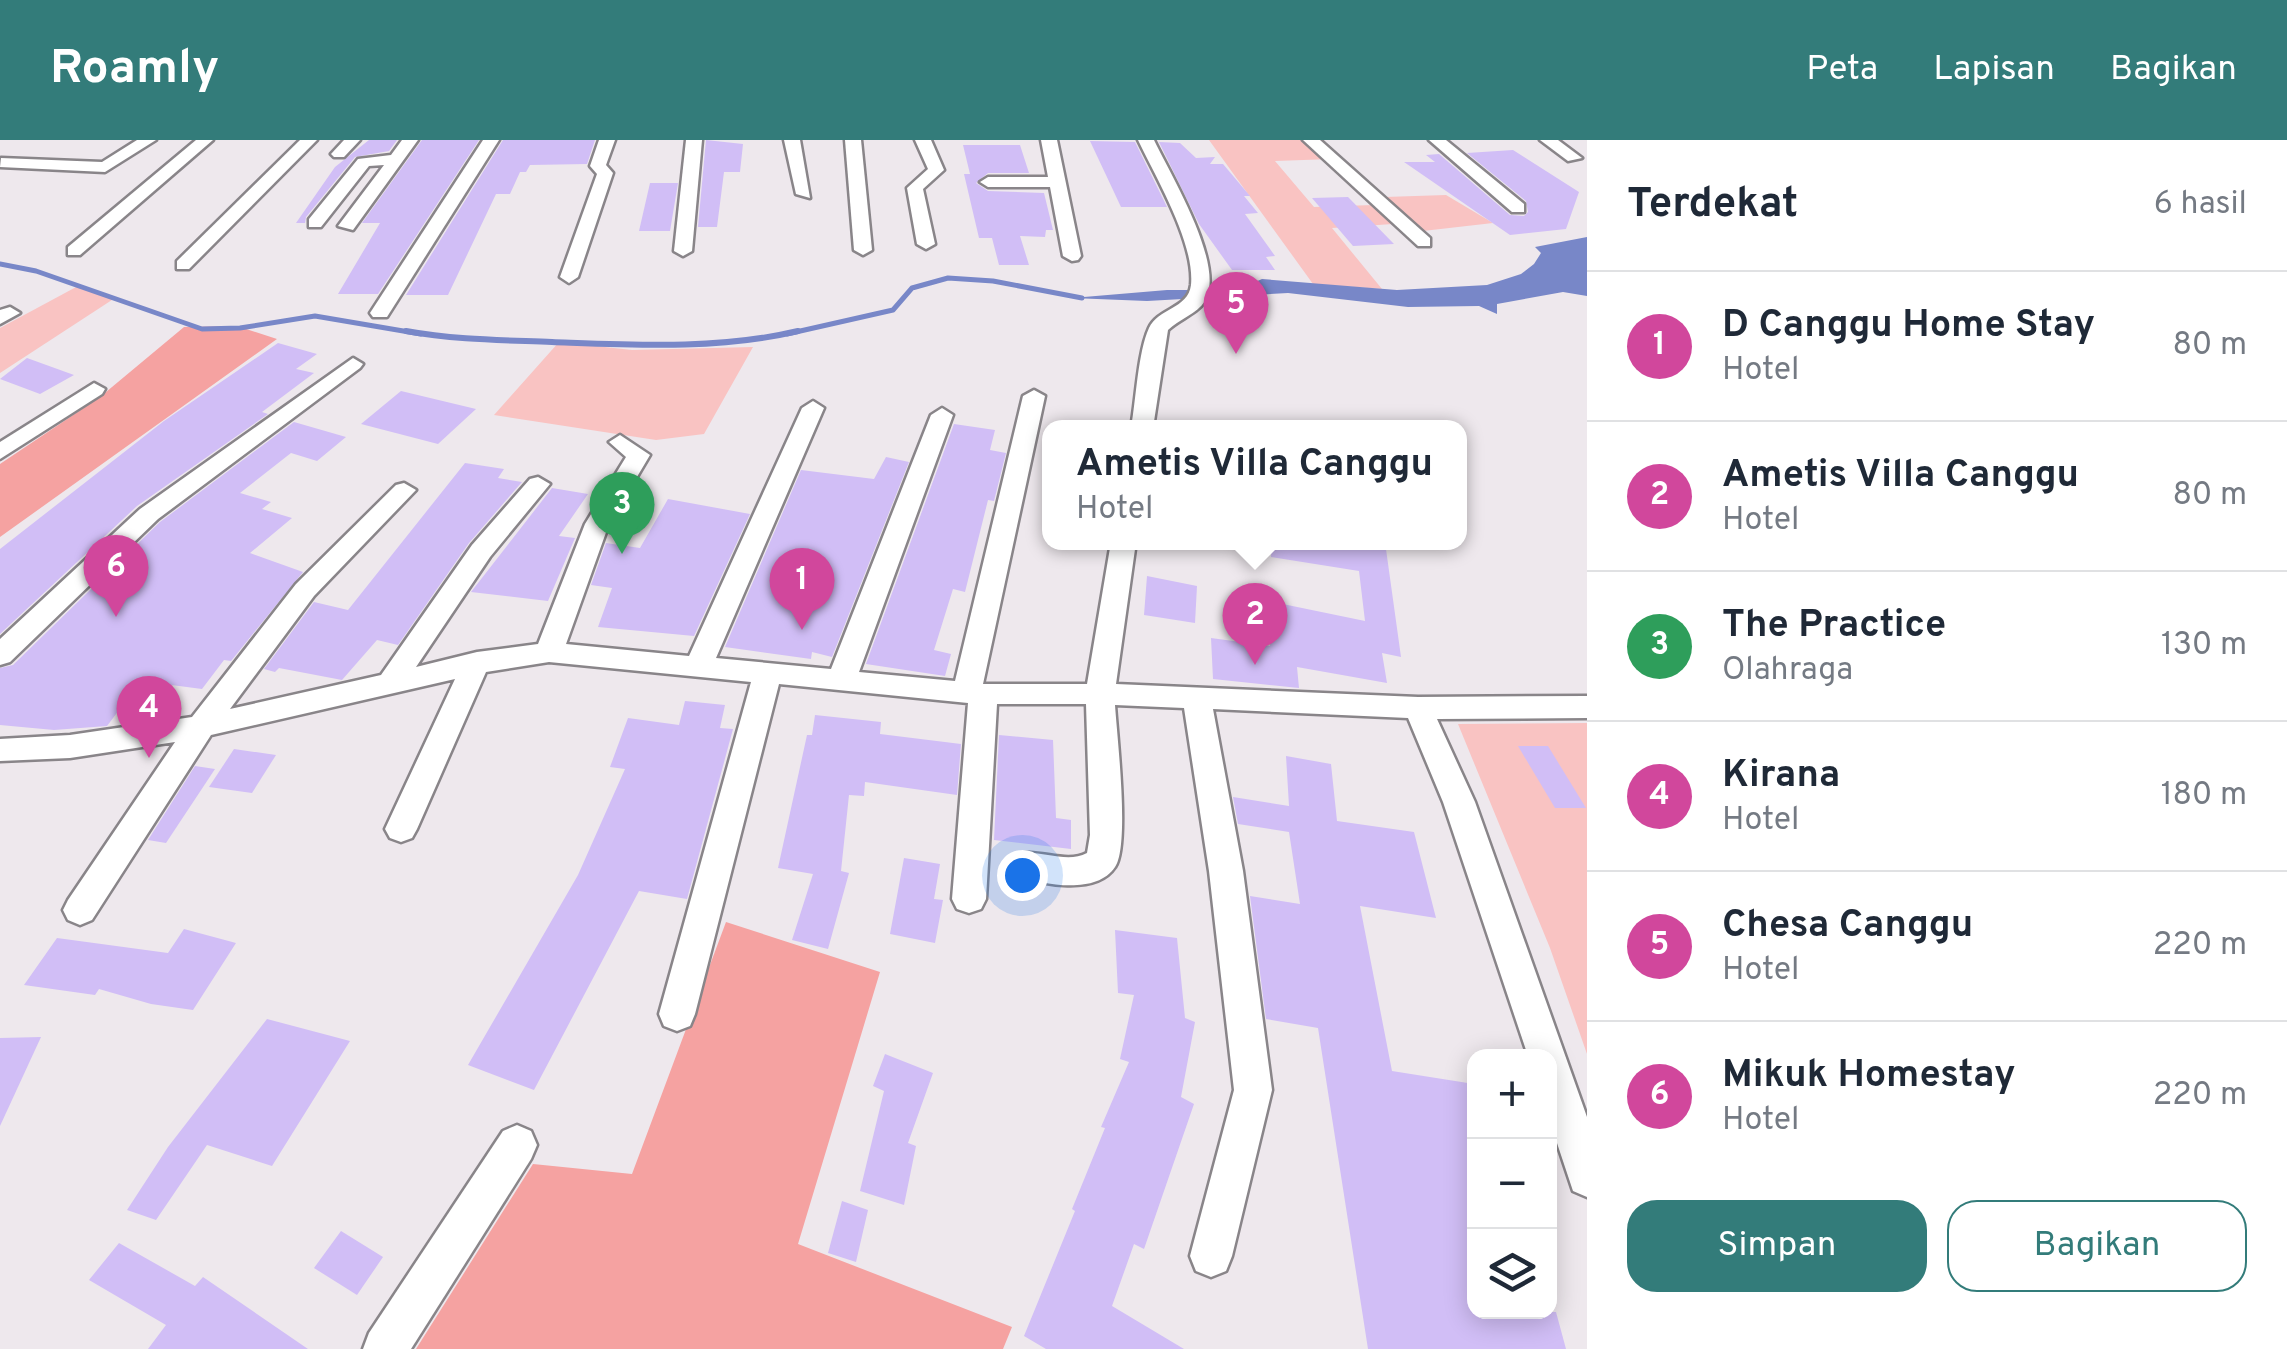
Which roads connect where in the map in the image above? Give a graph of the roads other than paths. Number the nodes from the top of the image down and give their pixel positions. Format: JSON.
{"nodes":[{"id":1,"x":148,"y":140,"type":"edge"},
{"id":2,"x":205,"y":140,"type":"edge"},
{"id":3,"x":309,"y":140,"type":"edge"},
{"id":4,"x":352,"y":140,"type":"edge"},
{"id":5,"x":410,"y":140,"type":"edge"},
{"id":6,"x":491,"y":140,"type":"edge"},
{"id":7,"x":607,"y":140,"type":"edge"},
{"id":8,"x":694,"y":140,"type":"edge"},
{"id":9,"x":792,"y":140,"type":"edge"},
{"id":10,"x":853,"y":140,"type":"edge"},
{"id":11,"x":924,"y":140,"type":"edge"},
{"id":12,"x":1049,"y":140,"type":"edge"},
{"id":13,"x":1146,"y":140,"type":"edge"},
{"id":14,"x":1311,"y":140,"type":"edge"},
{"id":15,"x":1437,"y":140,"type":"edge"},
{"id":16,"x":1548,"y":140,"type":"edge"},
{"id":17,"x":17,"y":150,"type":"dead end"},
{"id":18,"x":340,"y":154,"type":"dead end"},
{"id":19,"x":1574,"y":158,"type":"dead end"},
{"id":20,"x":396,"y":159,"type":"junction"},
{"id":21,"x":1,"y":163,"type":"edge"},
{"id":22,"x":988,"y":182,"type":"dead end"},
{"id":23,"x":1058,"y":182,"type":"junction"},
{"id":24,"x":804,"y":194,"type":"dead end"},
{"id":25,"x":1518,"y":208,"type":"dead end"},
{"id":26,"x":315,"y":223,"type":"dead end"},
{"id":27,"x":348,"y":226,"type":"dead end"},
{"id":28,"x":1424,"y":242,"type":"dead end"},
{"id":29,"x":926,"y":244,"type":"dead end"},
{"id":30,"x":863,"y":250,"type":"dead end"},
{"id":31,"x":74,"y":251,"type":"dead end"},
{"id":32,"x":683,"y":251,"type":"dead end"},
{"id":33,"x":1072,"y":256,"type":"dead end"},
{"id":34,"x":183,"y":265,"type":"dead end"},
{"id":35,"x":569,"y":276,"type":"dead end"},
{"id":36,"x":380,"y":313,"type":"dead end"},
{"id":37,"x":354,"y":364,"type":"dead end"},
{"id":38,"x":94,"y":389,"type":"dead end"},
{"id":39,"x":1034,"y":396,"type":"dead end"},
{"id":40,"x":813,"y":408,"type":"dead end"},
{"id":41,"x":942,"y":415,"type":"dead end"},
{"id":42,"x":1143,"y":420,"type":"edge"},
{"id":43,"x":620,"y":442,"type":"dead end"},
{"id":44,"x":0,"y":452,"type":"edge"},
{"id":45,"x":538,"y":484,"type":"dead end"},
{"id":46,"x":404,"y":490,"type":"dead end"},
{"id":47,"x":1123,"y":550,"type":"edge"},
{"id":48,"x":549,"y":652,"type":"junction"},
{"id":49,"x":0,"y":654,"type":"edge"},
{"id":50,"x":477,"y":662,"type":"junction"},
{"id":51,"x":698,"y":667,"type":"junction"},
{"id":52,"x":768,"y":675,"type":"junction"},
{"id":53,"x":392,"y":681,"type":"junction"},
{"id":54,"x":841,"y":681,"type":"junction"},
{"id":55,"x":975,"y":693,"type":"junction"},
{"id":56,"x":1100,"y":694,"type":"junction"},
{"id":57,"x":1196,"y":700,"type":"junction"},
{"id":58,"x":1587,"y":707,"type":"edge"},
{"id":59,"x":1418,"y":708,"type":"junction"},
{"id":60,"x":202,"y":725,"type":"junction"},
{"id":61,"x":0,"y":750,"type":"edge"},
{"id":62,"x":401,"y":828,"type":"dead end"},
{"id":63,"x":1025,"y":865,"type":"dead end"},
{"id":64,"x":969,"y":898,"type":"dead end"},
{"id":65,"x":80,"y":910,"type":"dead end"},
{"id":66,"x":678,"y":1014,"type":"dead end"},
{"id":67,"x":1545,"y":1049,"type":"edge"},
{"id":68,"x":1557,"y":1085,"type":"edge"},
{"id":69,"x":516,"y":1145,"type":"dead end"},
{"id":70,"x":1587,"y":1177,"type":"edge"},
{"id":71,"x":1211,"y":1256,"type":"dead end"},
{"id":72,"x":384,"y":1349,"type":"edge"}],
"edges":[{"from":1,"to":21,"type":"street"},
{"from":2,"to":31,"type":"street"},
{"from":3,"to":34,"type":"street"},
{"from":4,"to":18,"type":"street"},
{"from":5,"to":20,"type":"street"},
{"from":6,"to":36,"type":"street"},
{"from":7,"to":35,"type":"street"},
{"from":8,"to":32,"type":"street"},
{"from":9,"to":24,"type":"street"},
{"from":10,"to":30,"type":"street"},
{"from":11,"to":29,"type":"street"},
{"from":12,"to":23,"type":"street"},
{"from":13,"to":42,"type":"street"},
{"from":14,"to":28,"type":"street"},
{"from":15,"to":25,"type":"street"},
{"from":16,"to":19,"type":"street"},
{"from":17,"to":21,"type":"street"},
{"from":20,"to":26,"type":"street"},
{"from":20,"to":27,"type":"street"},
{"from":22,"to":23,"type":"street"},
{"from":23,"to":33,"type":"street"},
{"from":37,"to":49,"type":"street"},
{"from":38,"to":44,"type":"street"},
{"from":39,"to":55,"type":"street"},
{"from":40,"to":51,"type":"street"},
{"from":41,"to":54,"type":"street"},
{"from":43,"to":48,"type":"street"},
{"from":45,"to":53,"type":"street"},
{"from":46,"to":60,"type":"street"},
{"from":47,"to":56,"type":"street"},
{"from":48,"to":50,"type":"street"},
{"from":48,"to":51,"type":"street"},
{"from":50,"to":53,"type":"street"},
{"from":50,"to":62,"type":"street"},
{"from":51,"to":52,"type":"street"},
{"from":52,"to":54,"type":"street"},
{"from":52,"to":66,"type":"street"},
{"from":53,"to":60,"type":"street"},
{"from":54,"to":55,"type":"street"},
{"from":55,"to":56,"type":"street"},
{"from":55,"to":64,"type":"street"},
{"from":56,"to":57,"type":"street"},
{"from":56,"to":63,"type":"street"},
{"from":57,"to":59,"type":"street"},
{"from":57,"to":71,"type":"street"},
{"from":58,"to":59,"type":"street"},
{"from":59,"to":67,"type":"street"},
{"from":60,"to":61,"type":"street"},
{"from":60,"to":65,"type":"street"},
{"from":68,"to":70,"type":"street"},
{"from":69,"to":72,"type":"street"}]}
